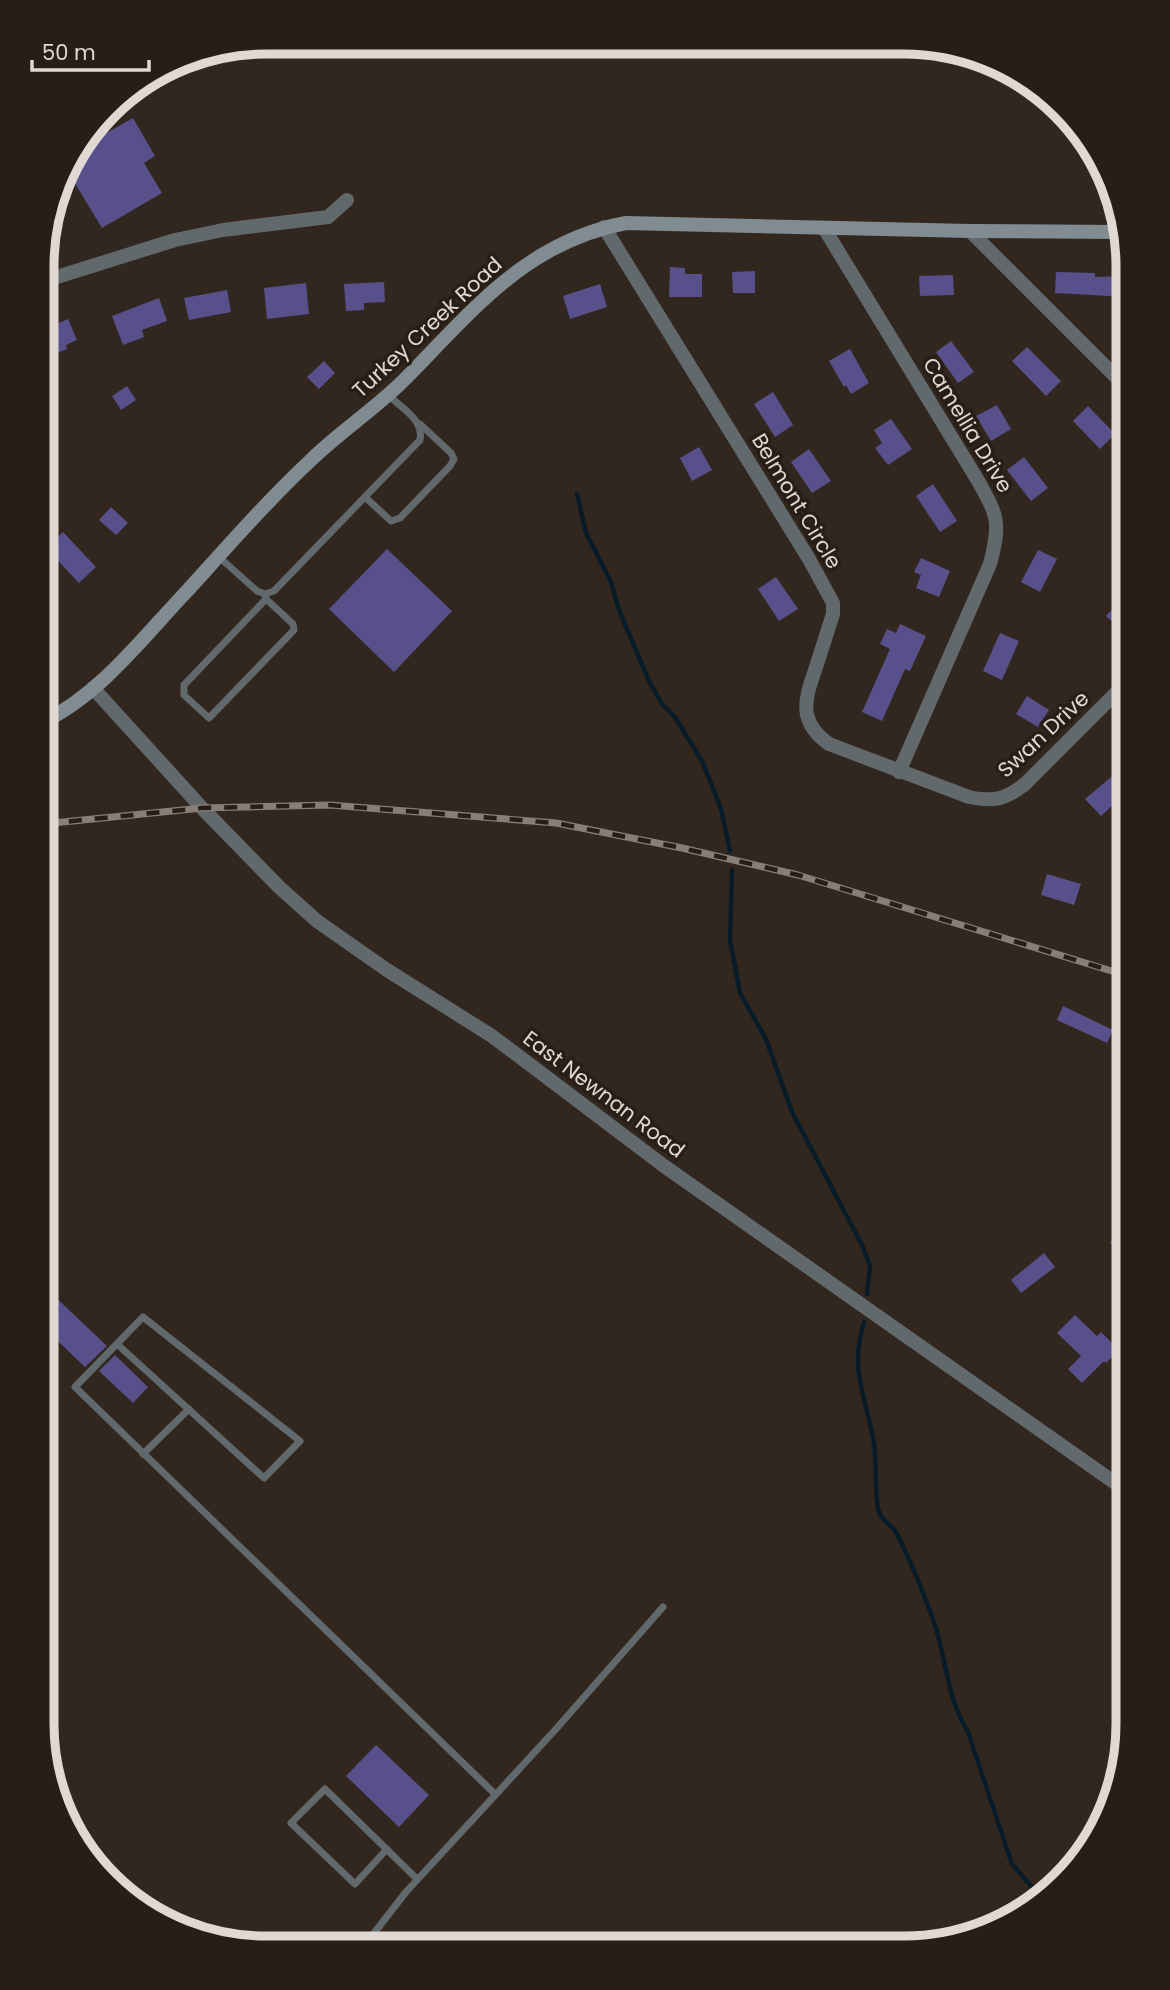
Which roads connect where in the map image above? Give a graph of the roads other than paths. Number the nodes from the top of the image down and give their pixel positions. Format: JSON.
{"nodes":[{"id":1,"x":347,"y":200,"type":"dead end"},
{"id":2,"x":604,"y":227,"type":"junction"},
{"id":3,"x":824,"y":228,"type":"junction"},
{"id":4,"x":970,"y":232,"type":"junction"},
{"id":5,"x":1113,"y":232,"type":"edge"},
{"id":6,"x":54,"y":278,"type":"edge"},
{"id":7,"x":1116,"y":377,"type":"edge"},
{"id":8,"x":388,"y":394,"type":"junction"},
{"id":9,"x":417,"y":421,"type":"junction"},
{"id":10,"x":365,"y":497,"type":"junction"},
{"id":11,"x":219,"y":557,"type":"junction"},
{"id":12,"x":265,"y":597,"type":"junction"},
{"id":13,"x":93,"y":688,"type":"junction"},
{"id":14,"x":1116,"y":694,"type":"edge"},
{"id":15,"x":54,"y":715,"type":"edge"},
{"id":16,"x":899,"y":772,"type":"junction"},
{"id":17,"x":117,"y":1344,"type":"junction"},
{"id":18,"x":189,"y":1409,"type":"junction"},
{"id":19,"x":143,"y":1454,"type":"junction"},
{"id":20,"x":1115,"y":1483,"type":"edge"},
{"id":21,"x":663,"y":1608,"type":"dead end"},
{"id":22,"x":495,"y":1794,"type":"junction"},
{"id":23,"x":387,"y":1849,"type":"junction"},
{"id":24,"x":417,"y":1879,"type":"junction"},
{"id":25,"x":372,"y":1936,"type":"edge"}],
"edges":[{"from":1,"to":6,"type":"street"},
{"from":2,"to":3,"type":"street","name":"Turkey Creek Road"},
{"from":2,"to":8,"type":"street","name":"Turkey Creek Road"},
{"from":2,"to":16,"type":"street","name":"Belmont Circle"},
{"from":3,"to":4,"type":"street","name":"Turkey Creek Road"},
{"from":3,"to":16,"type":"street","name":"Camellia Drive"},
{"from":4,"to":5,"type":"street","name":"Turkey Creek Road"},
{"from":4,"to":7,"type":"street"},
{"from":8,"to":9,"type":"lane"},
{"from":8,"to":11,"type":"street","name":"Turkey Creek Road"},
{"from":9,"to":10,"type":"lane"},
{"from":9,"to":10,"type":"lane"},
{"from":10,"to":12,"type":"lane"},
{"from":11,"to":12,"type":"lane"},
{"from":11,"to":13,"type":"street","name":"Turkey Creek Road"},
{"from":12,"to":12,"type":"lane"},
{"from":13,"to":15,"type":"street","name":"Turkey Creek Road"},
{"from":13,"to":20,"type":"street","name":"East Newnan Road"},
{"from":14,"to":16,"type":"street","name":"Swan Drive"},
{"from":17,"to":18,"type":"lane"},
{"from":17,"to":18,"type":"lane"},
{"from":17,"to":19,"type":"lane"},
{"from":18,"to":19,"type":"lane"},
{"from":19,"to":22,"type":"lane"},
{"from":21,"to":22,"type":"lane"},
{"from":22,"to":24,"type":"lane"},
{"from":23,"to":23,"type":"lane"},
{"from":23,"to":24,"type":"lane"},
{"from":24,"to":25,"type":"lane"}]}
